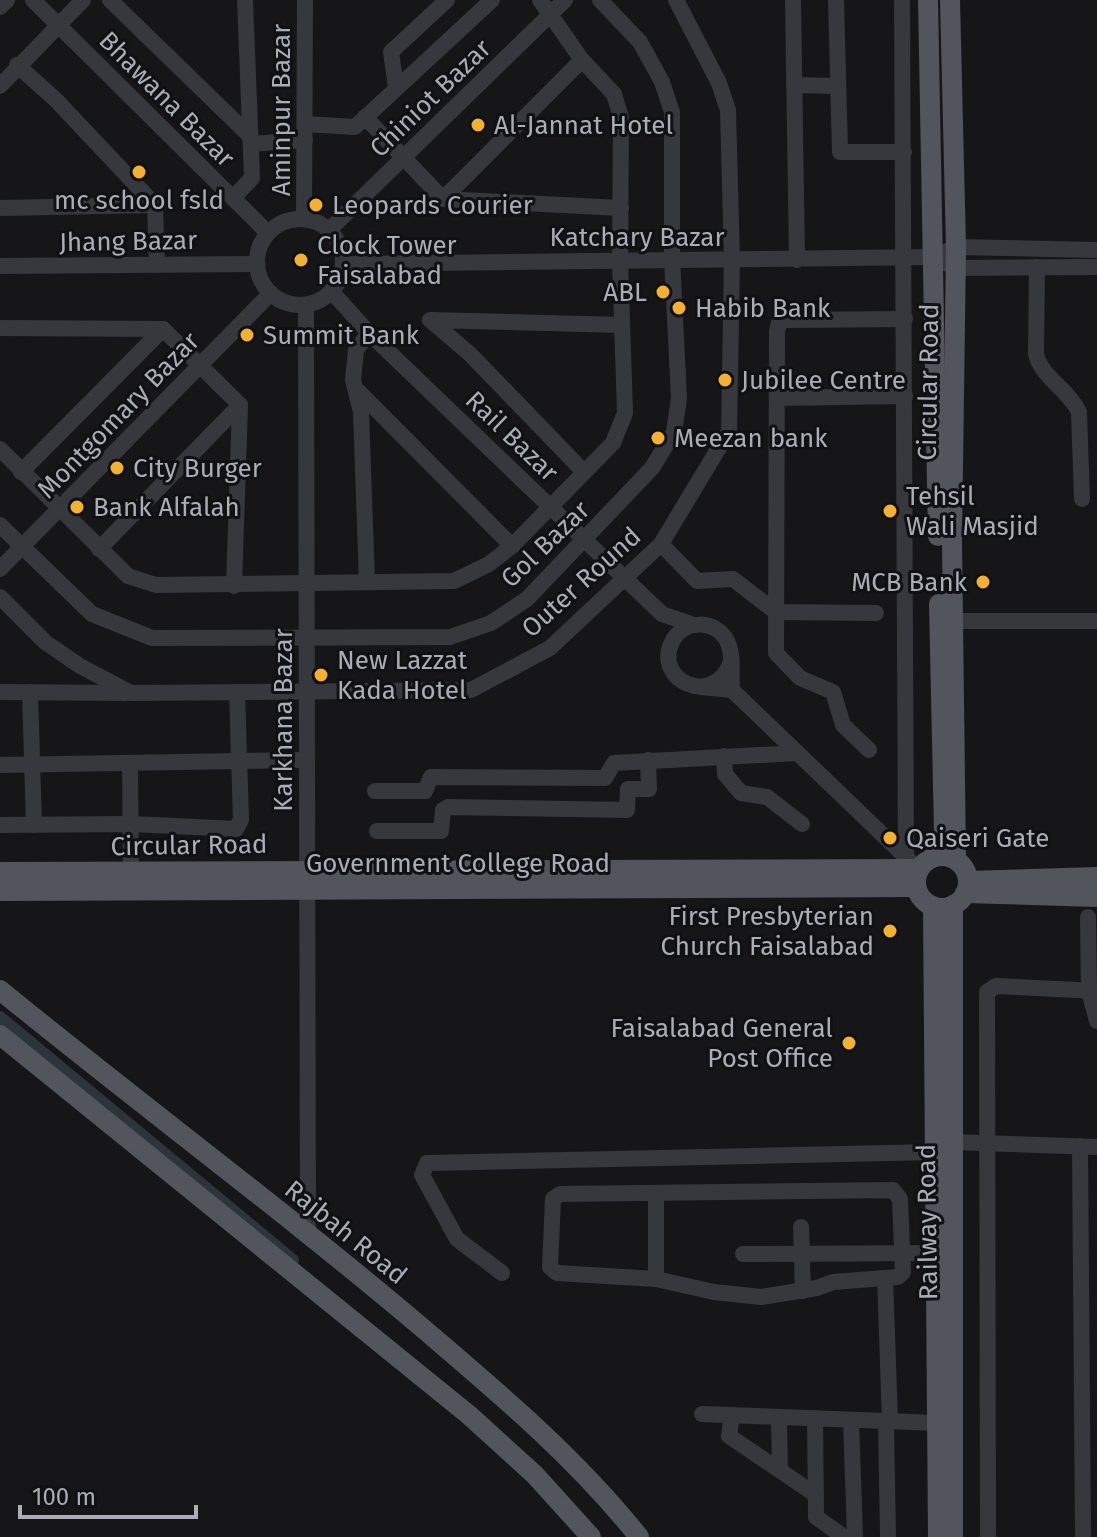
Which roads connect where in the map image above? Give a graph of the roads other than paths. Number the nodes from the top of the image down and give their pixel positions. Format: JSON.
{"nodes":[{"id":1,"x":7,"y":0,"type":"edge"},
{"id":2,"x":33,"y":0,"type":"edge"},
{"id":3,"x":83,"y":0,"type":"edge"},
{"id":4,"x":110,"y":0,"type":"edge"},
{"id":5,"x":245,"y":0,"type":"edge"},
{"id":6,"x":305,"y":0,"type":"edge"},
{"id":7,"x":447,"y":0,"type":"edge"},
{"id":8,"x":492,"y":0,"type":"edge"},
{"id":9,"x":540,"y":0,"type":"edge"},
{"id":10,"x":565,"y":0,"type":"edge"},
{"id":11,"x":600,"y":0,"type":"edge"},
{"id":12,"x":676,"y":0,"type":"edge"},
{"id":13,"x":793,"y":0,"type":"edge"},
{"id":14,"x":836,"y":0,"type":"edge"},
{"id":15,"x":902,"y":0,"type":"edge"},
{"id":16,"x":928,"y":0,"type":"edge"},
{"id":17,"x":950,"y":0,"type":"edge"},
{"id":18,"x":0,"y":7,"type":"edge"},
{"id":19,"x":549,"y":16,"type":"junction"},
{"id":20,"x":59,"y":25,"type":"junction"},
{"id":21,"x":582,"y":60,"type":"junction"},
{"id":22,"x":17,"y":65,"type":"junction"},
{"id":23,"x":794,"y":85,"type":"junction"},
{"id":24,"x":0,"y":86,"type":"edge"},
{"id":25,"x":837,"y":86,"type":"junction"},
{"id":26,"x":396,"y":87,"type":"junction"},
{"id":27,"x":365,"y":117,"type":"junction"},
{"id":28,"x":305,"y":132,"type":"junction"},
{"id":29,"x":250,"y":138,"type":"junction"},
{"id":30,"x":904,"y":152,"type":"junction"},
{"id":31,"x":405,"y":157,"type":"junction"},
{"id":32,"x":233,"y":198,"type":"junction"},
{"id":33,"x":443,"y":199,"type":"junction"},
{"id":34,"x":155,"y":205,"type":"junction"},
{"id":35,"x":0,"y":208,"type":"edge"},
{"id":36,"x":621,"y":208,"type":"junction"},
{"id":37,"x":304,"y":219,"type":"junction"},
{"id":38,"x":329,"y":230,"type":"junction"},
{"id":39,"x":268,"y":233,"type":"junction"},
{"id":40,"x":956,"y":247,"type":"junction"},
{"id":41,"x":1097,"y":250,"type":"edge"},
{"id":42,"x":904,"y":256,"type":"junction"},
{"id":43,"x":934,"y":257,"type":"junction"},
{"id":44,"x":672,"y":259,"type":"junction"},
{"id":45,"x":620,"y":260,"type":"junction"},
{"id":46,"x":732,"y":260,"type":"junction"},
{"id":47,"x":797,"y":260,"type":"junction"},
{"id":48,"x":257,"y":264,"type":"junction"},
{"id":49,"x":157,"y":265,"type":"junction"},
{"id":50,"x":0,"y":266,"type":"edge"},
{"id":51,"x":1037,"y":267,"type":"junction"},
{"id":52,"x":1097,"y":267,"type":"edge"},
{"id":53,"x":956,"y":268,"type":"junction"},
{"id":54,"x":342,"y":269,"type":"junction"},
{"id":55,"x":331,"y":291,"type":"junction"},
{"id":56,"x":271,"y":293,"type":"junction"},
{"id":57,"x":306,"y":305,"type":"junction"},
{"id":58,"x":905,"y":319,"type":"junction"},
{"id":59,"x":622,"y":325,"type":"junction"},
{"id":60,"x":0,"y":328,"type":"edge"},
{"id":61,"x":163,"y":329,"type":"junction"},
{"id":62,"x":369,"y":333,"type":"junction"},
{"id":63,"x":200,"y":366,"type":"junction"},
{"id":64,"x":358,"y":391,"type":"junction"},
{"id":65,"x":905,"y":396,"type":"junction"},
{"id":66,"x":777,"y":398,"type":"junction"},
{"id":67,"x":240,"y":405,"type":"junction"},
{"id":68,"x":0,"y":449,"type":"edge"},
{"id":69,"x":21,"y":472,"type":"junction"},
{"id":70,"x":584,"y":472,"type":"junction"},
{"id":71,"x":1082,"y":499,"type":"dead end"},
{"id":72,"x":550,"y":506,"type":"junction"},
{"id":73,"x":59,"y":509,"type":"junction"},
{"id":74,"x":0,"y":525,"type":"edge"},
{"id":75,"x":586,"y":540,"type":"junction"},
{"id":76,"x":661,"y":544,"type":"junction"},
{"id":77,"x":512,"y":546,"type":"junction"},
{"id":78,"x":22,"y":547,"type":"junction"},
{"id":79,"x":99,"y":549,"type":"junction"},
{"id":80,"x":0,"y":569,"type":"edge"},
{"id":81,"x":623,"y":577,"type":"junction"},
{"id":82,"x":367,"y":582,"type":"junction"},
{"id":83,"x":306,"y":583,"type":"junction"},
{"id":84,"x":234,"y":586,"type":"junction"},
{"id":85,"x":0,"y":597,"type":"edge"},
{"id":86,"x":776,"y":612,"type":"junction"},
{"id":87,"x":876,"y":613,"type":"dead end"},
{"id":88,"x":662,"y":614,"type":"junction"},
{"id":89,"x":953,"y":621,"type":"junction"},
{"id":90,"x":1097,"y":621,"type":"edge"},
{"id":91,"x":694,"y":625,"type":"junction"},
{"id":92,"x":307,"y":637,"type":"junction"},
{"id":93,"x":668,"y":654,"type":"junction"},
{"id":94,"x":731,"y":662,"type":"junction"},
{"id":95,"x":701,"y":687,"type":"junction"},
{"id":96,"x":732,"y":690,"type":"junction"},
{"id":97,"x":307,"y":691,"type":"junction"},
{"id":98,"x":0,"y":692,"type":"edge"},
{"id":99,"x":30,"y":692,"type":"junction"},
{"id":100,"x":237,"y":692,"type":"junction"},
{"id":101,"x":131,"y":693,"type":"junction"},
{"id":102,"x":869,"y":750,"type":"dead end"},
{"id":103,"x":797,"y":753,"type":"junction"},
{"id":104,"x":724,"y":756,"type":"junction"},
{"id":105,"x":307,"y":760,"type":"junction"},
{"id":106,"x":648,"y":760,"type":"junction"},
{"id":107,"x":239,"y":762,"type":"junction"},
{"id":108,"x":130,"y":763,"type":"junction"},
{"id":109,"x":0,"y":765,"type":"edge"},
{"id":110,"x":33,"y":765,"type":"junction"},
{"id":111,"x":375,"y":791,"type":"dead end"},
{"id":112,"x":132,"y":824,"type":"junction"},
{"id":113,"x":802,"y":824,"type":"dead end"},
{"id":114,"x":0,"y":825,"type":"edge"},
{"id":115,"x":34,"y":825,"type":"junction"},
{"id":116,"x":957,"y":827,"type":"junction"},
{"id":117,"x":377,"y":831,"type":"dead end"},
{"id":118,"x":948,"y":858,"type":"junction"},
{"id":119,"x":131,"y":871,"type":"junction"},
{"id":120,"x":914,"y":871,"type":"junction"},
{"id":121,"x":0,"y":872,"type":"edge"},
{"id":122,"x":1097,"y":877,"type":"edge"},
{"id":123,"x":307,"y":880,"type":"junction"},
{"id":124,"x":1002,"y":880,"type":"junction"},
{"id":125,"x":0,"y":891,"type":"edge"},
{"id":126,"x":955,"y":896,"type":"junction"},
{"id":127,"x":1097,"y":897,"type":"edge"},
{"id":128,"x":1088,"y":917,"type":"dead end"},
{"id":129,"x":0,"y":990,"type":"edge"},
{"id":130,"x":1093,"y":991,"type":"edge"},
{"id":131,"x":1097,"y":1021,"type":"edge"},
{"id":132,"x":34,"y":1022,"type":"junction"},
{"id":133,"x":12,"y":1042,"type":"edge"},
{"id":134,"x":987,"y":1144,"type":"junction"},
{"id":135,"x":943,"y":1147,"type":"junction"},
{"id":136,"x":1088,"y":1147,"type":"edge"},
{"id":137,"x":656,"y":1193,"type":"junction"},
{"id":138,"x":801,"y":1227,"type":"dead end"},
{"id":139,"x":308,"y":1231,"type":"junction"},
{"id":140,"x":902,"y":1253,"type":"junction"},
{"id":141,"x":936,"y":1253,"type":"junction"},
{"id":142,"x":743,"y":1254,"type":"dead end"},
{"id":143,"x":802,"y":1254,"type":"junction"},
{"id":144,"x":502,"y":1273,"type":"dead end"},
{"id":145,"x":885,"y":1278,"type":"junction"},
{"id":146,"x":656,"y":1279,"type":"junction"},
{"id":147,"x":803,"y":1291,"type":"junction"},
{"id":148,"x":702,"y":1414,"type":"dead end"},
{"id":149,"x":732,"y":1415,"type":"junction"},
{"id":150,"x":779,"y":1417,"type":"junction"},
{"id":151,"x":815,"y":1418,"type":"junction"},
{"id":152,"x":851,"y":1420,"type":"junction"},
{"id":153,"x":888,"y":1421,"type":"junction"},
{"id":154,"x":937,"y":1423,"type":"junction"},
{"id":155,"x":780,"y":1470,"type":"junction"},
{"id":156,"x":816,"y":1495,"type":"junction"},
{"id":157,"x":591,"y":1537,"type":"edge"},
{"id":158,"x":639,"y":1537,"type":"edge"},
{"id":159,"x":844,"y":1537,"type":"edge"},
{"id":160,"x":855,"y":1537,"type":"edge"},
{"id":161,"x":888,"y":1537,"type":"edge"},
{"id":162,"x":938,"y":1537,"type":"edge"},
{"id":163,"x":953,"y":1537,"type":"edge"},
{"id":164,"x":988,"y":1537,"type":"edge"},
{"id":165,"x":1083,"y":1537,"type":"edge"}],
"edges":[{"from":1,"to":18,"type":"street"},
{"from":2,"to":20,"type":"street","name":"Bhawana Bazar"},
{"from":3,"to":20,"type":"street"},
{"from":4,"to":29,"type":"street"},
{"from":5,"to":29,"type":"street"},
{"from":6,"to":28,"type":"street","name":"Aminpur Bazar"},
{"from":7,"to":26,"type":"street"},
{"from":8,"to":26,"type":"street"},
{"from":9,"to":19,"type":"street"},
{"from":10,"to":19,"type":"street","name":"Chiniot Bazar"},
{"from":11,"to":44,"type":"street","name":"Gol Bazar"},
{"from":12,"to":46,"type":"street","name":"Outer Round"},
{"from":13,"to":23,"type":"street"},
{"from":14,"to":25,"type":"street"},
{"from":15,"to":30,"type":"street"},
{"from":16,"to":43,"type":"main road","name":"Circular Road"},
{"from":17,"to":40,"type":"main road","name":"Circular Road"},
{"from":19,"to":21,"type":"street"},
{"from":19,"to":31,"type":"street","name":"Chiniot Bazar"},
{"from":20,"to":22,"type":"street"},
{"from":20,"to":32,"type":"street","name":"Bhawana Bazar"},
{"from":21,"to":33,"type":"street"},
{"from":21,"to":36,"type":"street"},
{"from":22,"to":24,"type":"street"},
{"from":22,"to":34,"type":"street"},
{"from":23,"to":25,"type":"street"},
{"from":23,"to":47,"type":"street"},
{"from":25,"to":30,"type":"street"},
{"from":26,"to":27,"type":"street"},
{"from":27,"to":28,"type":"street"},
{"from":27,"to":31,"type":"street"},
{"from":28,"to":29,"type":"street"},
{"from":28,"to":37,"type":"street","name":"Aminpur Bazar"},
{"from":29,"to":32,"type":"street"},
{"from":30,"to":42,"type":"street"},
{"from":31,"to":33,"type":"street"},
{"from":31,"to":38,"type":"street","name":"Chiniot Bazar"},
{"from":32,"to":39,"type":"street","name":"Bhawana Bazar"},
{"from":33,"to":36,"type":"street"},
{"from":34,"to":35,"type":"street"},
{"from":34,"to":49,"type":"street"},
{"from":36,"to":45,"type":"street"},
{"from":37,"to":38,"type":"street"},
{"from":37,"to":39,"type":"street"},
{"from":38,"to":54,"type":"street"},
{"from":39,"to":48,"type":"street"},
{"from":40,"to":41,"type":"street","name":"Katchary Bazar"},
{"from":40,"to":43,"type":"street","name":"Katchary Bazar"},
{"from":40,"to":53,"type":"main road","name":"Circular Road"},
{"from":42,"to":43,"type":"street","name":"Katchary Bazar"},
{"from":42,"to":47,"type":"street","name":"Katchary Bazar"},
{"from":42,"to":58,"type":"street"},
{"from":43,"to":53,"type":"street","name":"Katchary Bazar"},
{"from":43,"to":118,"type":"main road","name":"Circular Road"},
{"from":44,"to":45,"type":"street","name":"Katchary Bazar"},
{"from":44,"to":46,"type":"street","name":"Katchary Bazar"},
{"from":44,"to":75,"type":"street","name":"Gol Bazar"},
{"from":45,"to":54,"type":"street","name":"Katchary Bazar"},
{"from":45,"to":59,"type":"street"},
{"from":46,"to":47,"type":"street","name":"Katchary Bazar"},
{"from":46,"to":76,"type":"street","name":"Outer Round"},
{"from":48,"to":49,"type":"street","name":"Jhang Bazar"},
{"from":48,"to":56,"type":"street"},
{"from":49,"to":50,"type":"street","name":"Jhang Bazar"},
{"from":51,"to":52,"type":"street","name":"Katchary Bazar"},
{"from":51,"to":53,"type":"street","name":"Katchary Bazar"},
{"from":51,"to":71,"type":"street"},
{"from":53,"to":89,"type":"main road","name":"Circular Road"},
{"from":54,"to":55,"type":"street"},
{"from":55,"to":57,"type":"street"},
{"from":55,"to":62,"type":"street","name":"Rail Bazar"},
{"from":56,"to":57,"type":"street"},
{"from":56,"to":63,"type":"street","name":"Montgomary Bazar"},
{"from":57,"to":83,"type":"street","name":"Karkhana Bazar"},
{"from":58,"to":65,"type":"street"},
{"from":58,"to":66,"type":"street"},
{"from":59,"to":70,"type":"street"},
{"from":59,"to":70,"type":"street"},
{"from":60,"to":61,"type":"street"},
{"from":61,"to":63,"type":"street"},
{"from":61,"to":69,"type":"street"},
{"from":62,"to":64,"type":"street"},
{"from":62,"to":72,"type":"street","name":"Rail Bazar"},
{"from":63,"to":67,"type":"street"},
{"from":63,"to":73,"type":"street","name":"Montgomary Bazar"},
{"from":64,"to":77,"type":"street"},
{"from":64,"to":82,"type":"street"},
{"from":65,"to":66,"type":"street"},
{"from":65,"to":120,"type":"street"},
{"from":66,"to":86,"type":"street"},
{"from":67,"to":79,"type":"street"},
{"from":67,"to":84,"type":"street"},
{"from":68,"to":69,"type":"street"},
{"from":69,"to":73,"type":"street"},
{"from":70,"to":72,"type":"street"},
{"from":72,"to":75,"type":"street","name":"Rail Bazar"},
{"from":72,"to":77,"type":"street"},
{"from":73,"to":78,"type":"street","name":"Montgomary Bazar"},
{"from":73,"to":79,"type":"street"},
{"from":74,"to":78,"type":"street","name":"Gol Bazar"},
{"from":75,"to":81,"type":"street","name":"Rail Bazar"},
{"from":75,"to":92,"type":"street","name":"Gol Bazar"},
{"from":76,"to":81,"type":"street","name":"Outer Round"},
{"from":76,"to":86,"type":"street"},
{"from":77,"to":82,"type":"street"},
{"from":78,"to":80,"type":"street","name":"Montgomary Bazar"},
{"from":78,"to":92,"type":"street","name":"Gol Bazar"},
{"from":79,"to":84,"type":"street"},
{"from":81,"to":88,"type":"street","name":"Rail Bazar"},
{"from":81,"to":97,"type":"street","name":"Outer Round"},
{"from":82,"to":83,"type":"street"},
{"from":83,"to":84,"type":"street"},
{"from":83,"to":92,"type":"street","name":"Karkhana Bazar"},
{"from":85,"to":101,"type":"street","name":"Outer Round"},
{"from":86,"to":87,"type":"street"},
{"from":86,"to":102,"type":"street"},
{"from":88,"to":91,"type":"street"},
{"from":88,"to":93,"type":"street"},
{"from":89,"to":90,"type":"street"},
{"from":89,"to":116,"type":"main road","name":"Circular Road"},
{"from":91,"to":93,"type":"street"},
{"from":91,"to":94,"type":"street"},
{"from":92,"to":97,"type":"street","name":"Karkhana Bazar"},
{"from":93,"to":95,"type":"street"},
{"from":94,"to":95,"type":"street"},
{"from":94,"to":96,"type":"street"},
{"from":95,"to":96,"type":"street"},
{"from":96,"to":103,"type":"street"},
{"from":97,"to":100,"type":"street","name":"Outer Round"},
{"from":97,"to":105,"type":"street","name":"Karkhana Bazar"},
{"from":98,"to":99,"type":"street"},
{"from":99,"to":101,"type":"street"},
{"from":99,"to":110,"type":"street"},
{"from":100,"to":101,"type":"street","name":"Outer Round"},
{"from":100,"to":107,"type":"street"},
{"from":103,"to":104,"type":"street"},
{"from":103,"to":120,"type":"street"},
{"from":104,"to":106,"type":"street"},
{"from":104,"to":113,"type":"street"},
{"from":105,"to":107,"type":"street"},
{"from":105,"to":123,"type":"street","name":"Karkhana Bazar"},
{"from":106,"to":111,"type":"street"},
{"from":106,"to":117,"type":"street"},
{"from":107,"to":108,"type":"street"},
{"from":107,"to":112,"type":"street"},
{"from":108,"to":110,"type":"street"},
{"from":108,"to":112,"type":"street"},
{"from":109,"to":110,"type":"street"},
{"from":110,"to":115,"type":"street"},
{"from":112,"to":115,"type":"street"},
{"from":112,"to":119,"type":"street"},
{"from":114,"to":115,"type":"street"},
{"from":116,"to":118,"type":"main road","name":"Circular Road"},
{"from":116,"to":124,"type":"main road"},
{"from":118,"to":120,"type":"main road"},
{"from":118,"to":126,"type":"main road"},
{"from":119,"to":121,"type":"main road","name":"Circular Road"},
{"from":119,"to":123,"type":"main road","name":"Circular Road"},
{"from":120,"to":123,"type":"main road","name":"Government College Road"},
{"from":120,"to":126,"type":"main road"},
{"from":122,"to":124,"type":"main road"},
{"from":123,"to":125,"type":"main road","name":"Government College Road"},
{"from":123,"to":139,"type":"street","name":"Karkhana Bazar"},
{"from":124,"to":126,"type":"main road"},
{"from":126,"to":127,"type":"main road"},
{"from":126,"to":135,"type":"main road","name":"Railway Road"},
{"from":128,"to":130,"type":"street"},
{"from":129,"to":132,"type":"main road","name":"Rajbah Road"},
{"from":130,"to":131,"type":"street"},
{"from":130,"to":134,"type":"street"},
{"from":132,"to":133,"type":"main road"},
{"from":132,"to":139,"type":"main road","name":"Rajbah Road"},
{"from":133,"to":157,"type":"main road"},
{"from":134,"to":135,"type":"street"},
{"from":134,"to":136,"type":"street"},
{"from":134,"to":164,"type":"street"},
{"from":135,"to":141,"type":"main road","name":"Railway Road"},
{"from":135,"to":144,"type":"street"},
{"from":135,"to":163,"type":"main road","name":"Railway Road"},
{"from":136,"to":165,"type":"street"},
{"from":137,"to":140,"type":"street"},
{"from":137,"to":146,"type":"street"},
{"from":137,"to":146,"type":"street"},
{"from":138,"to":143,"type":"street"},
{"from":139,"to":158,"type":"main road","name":"Rajbah Road"},
{"from":140,"to":141,"type":"street"},
{"from":140,"to":143,"type":"street"},
{"from":140,"to":145,"type":"street"},
{"from":141,"to":154,"type":"main road","name":"Railway Road"},
{"from":142,"to":143,"type":"street"},
{"from":143,"to":147,"type":"street"},
{"from":145,"to":147,"type":"street"},
{"from":145,"to":153,"type":"street"},
{"from":146,"to":147,"type":"street"},
{"from":148,"to":149,"type":"street"},
{"from":149,"to":150,"type":"street"},
{"from":149,"to":155,"type":"street"},
{"from":150,"to":151,"type":"street"},
{"from":150,"to":155,"type":"street"},
{"from":151,"to":152,"type":"street"},
{"from":151,"to":156,"type":"street"},
{"from":152,"to":153,"type":"street"},
{"from":152,"to":160,"type":"street"},
{"from":153,"to":154,"type":"street"},
{"from":153,"to":161,"type":"street"},
{"from":154,"to":162,"type":"main road","name":"Railway Road"},
{"from":155,"to":156,"type":"street"},
{"from":156,"to":159,"type":"street"}]}
